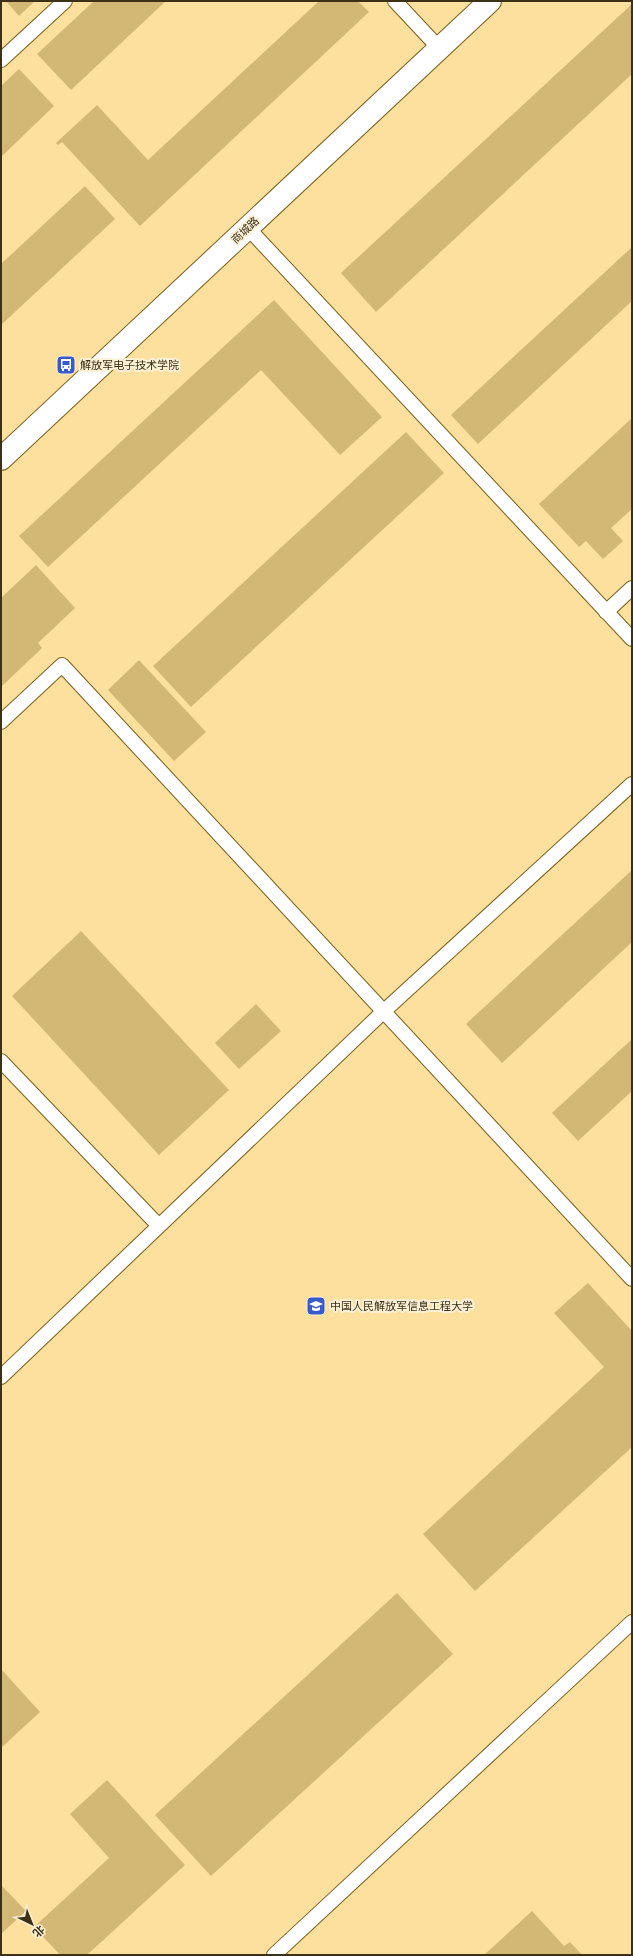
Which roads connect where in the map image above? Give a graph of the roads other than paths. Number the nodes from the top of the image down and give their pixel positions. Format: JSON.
{"nodes":[{"id":1,"x":65,"y":1,"type":"edge"},
{"id":2,"x":395,"y":1,"type":"edge"},
{"id":3,"x":484,"y":3,"type":"edge"},
{"id":4,"x":439,"y":48,"type":"junction"},
{"id":5,"x":4,"y":52,"type":"edge"},
{"id":6,"x":248,"y":228,"type":"junction"},
{"id":7,"x":1,"y":459,"type":"edge"},
{"id":8,"x":632,"y":588,"type":"edge"},
{"id":9,"x":606,"y":612,"type":"junction"},
{"id":10,"x":632,"y":639,"type":"edge"},
{"id":11,"x":1,"y":722,"type":"edge"},
{"id":12,"x":632,"y":784,"type":"edge"},
{"id":13,"x":383,"y":1012,"type":"junction"},
{"id":14,"x":1,"y":1061,"type":"edge"},
{"id":15,"x":159,"y":1226,"type":"junction"},
{"id":16,"x":632,"y":1279,"type":"edge"},
{"id":17,"x":1,"y":1377,"type":"edge"},
{"id":18,"x":632,"y":1622,"type":"edge"},
{"id":19,"x":274,"y":1955,"type":"edge"}],
"edges":[{"from":1,"to":5,"type":"lane"},
{"from":2,"to":4,"type":"lane"},
{"from":3,"to":4,"type":"street","name":"商城路"},
{"from":4,"to":6,"type":"street","name":"商城路"},
{"from":6,"to":7,"type":"street","name":"商城路"},
{"from":6,"to":9,"type":"lane"},
{"from":8,"to":9,"type":"lane"},
{"from":9,"to":10,"type":"lane"},
{"from":11,"to":13,"type":"lane"},
{"from":12,"to":13,"type":"lane"},
{"from":13,"to":15,"type":"lane"},
{"from":13,"to":16,"type":"lane"},
{"from":14,"to":15,"type":"lane"},
{"from":15,"to":17,"type":"lane"},
{"from":18,"to":19,"type":"lane"}]}
